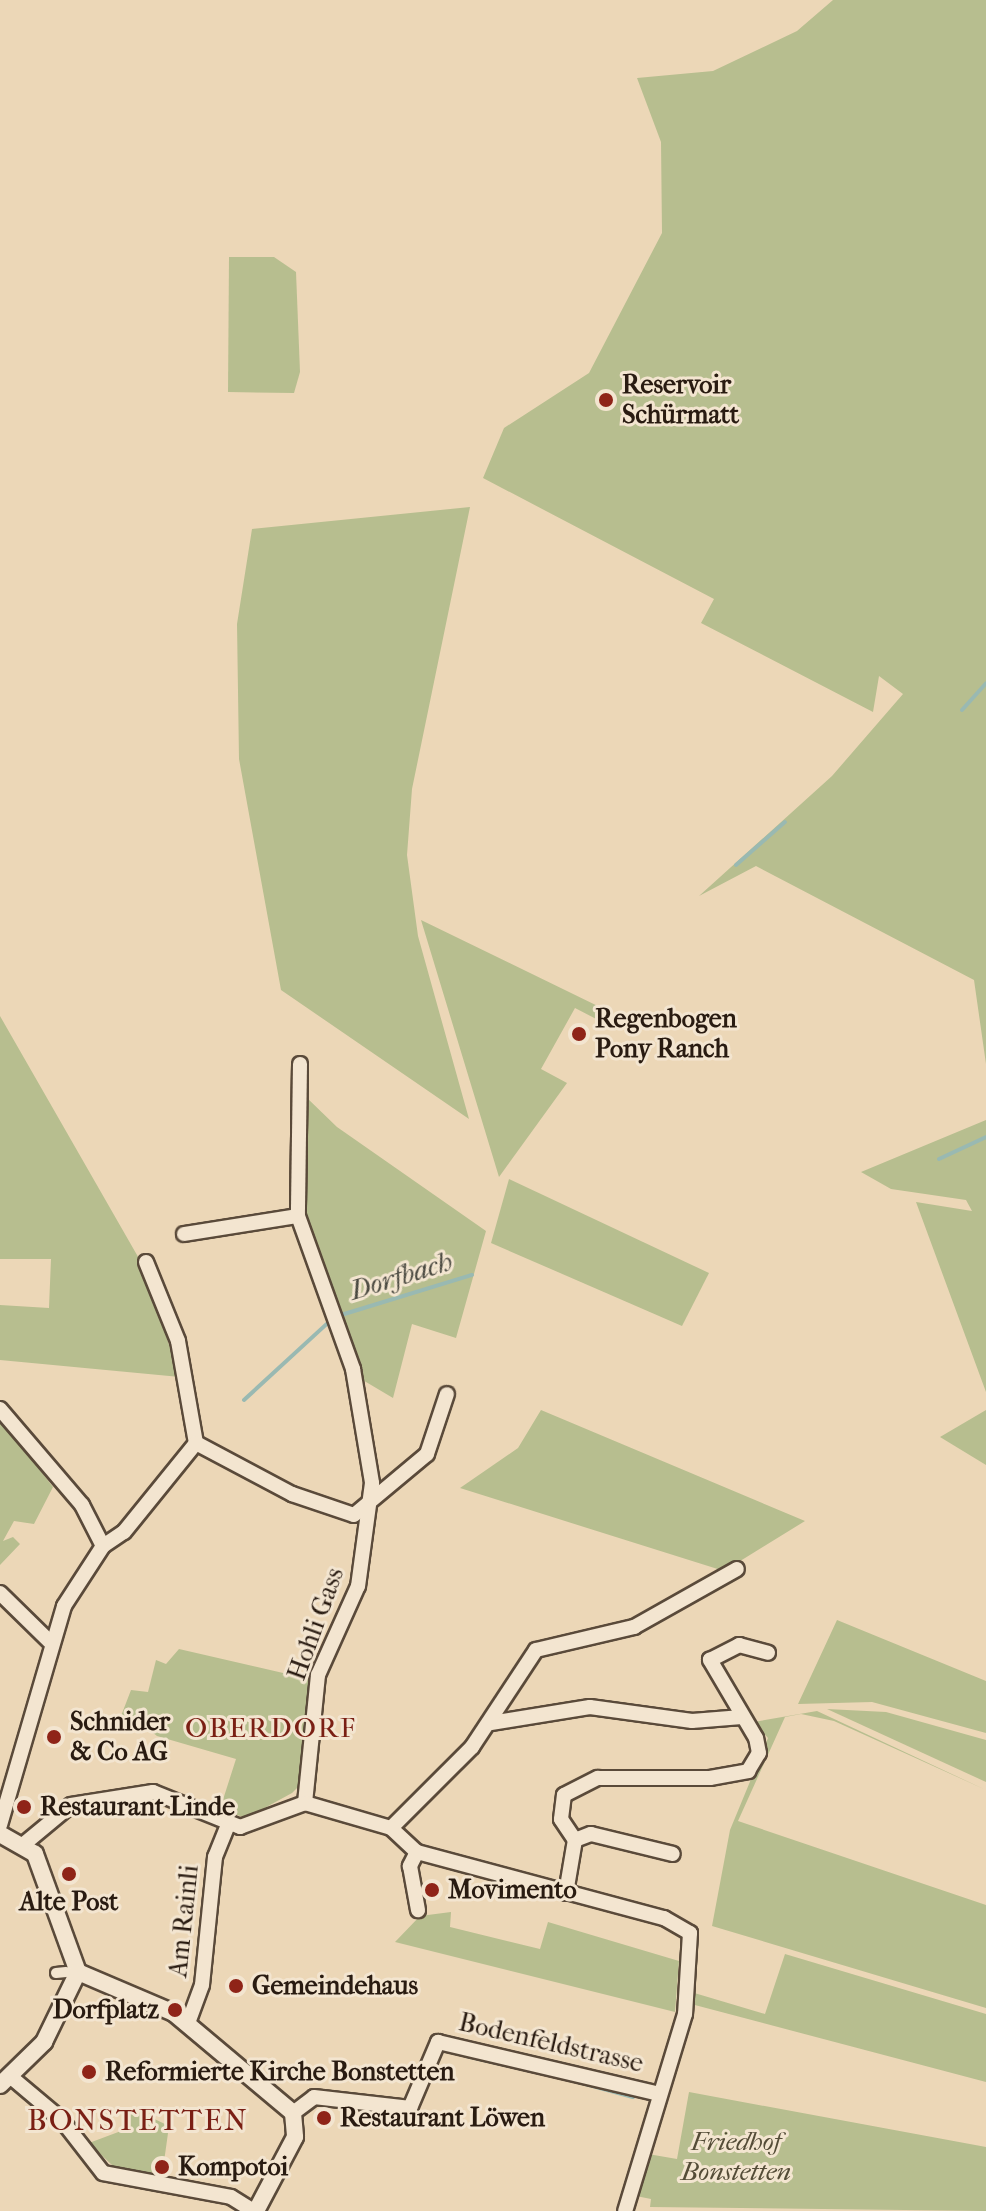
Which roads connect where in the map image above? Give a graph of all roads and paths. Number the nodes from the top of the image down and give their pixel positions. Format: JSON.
{"nodes":[{"id":1,"x":300,"y":1064,"type":"dead end"},
{"id":2,"x":298,"y":1216,"type":"junction"},
{"id":3,"x":184,"y":1234,"type":"dead end"},
{"id":4,"x":146,"y":1262,"type":"dead end"},
{"id":5,"x":447,"y":1394,"type":"dead end"},
{"id":6,"x":0,"y":1409,"type":"edge"},
{"id":7,"x":196,"y":1443,"type":"junction"},
{"id":8,"x":367,"y":1510,"type":"junction"},
{"id":9,"x":103,"y":1546,"type":"junction"},
{"id":10,"x":737,"y":1569,"type":"dead end"},
{"id":11,"x":0,"y":1593,"type":"edge"},
{"id":12,"x":49,"y":1641,"type":"junction"},
{"id":13,"x":768,"y":1653,"type":"dead end"},
{"id":14,"x":742,"y":1717,"type":"junction"},
{"id":15,"x":491,"y":1723,"type":"junction"},
{"id":16,"x":305,"y":1803,"type":"junction"},
{"id":17,"x":228,"y":1824,"type":"junction"},
{"id":18,"x":0,"y":1825,"type":"edge"},
{"id":19,"x":391,"y":1828,"type":"junction"},
{"id":20,"x":0,"y":1834,"type":"edge"},
{"id":21,"x":575,"y":1840,"type":"junction"},
{"id":22,"x":24,"y":1844,"type":"junction"},
{"id":23,"x":417,"y":1852,"type":"junction"},
{"id":24,"x":673,"y":1854,"type":"dead end"},
{"id":25,"x":566,"y":1893,"type":"junction"},
{"id":26,"x":418,"y":1910,"type":"dead end"},
{"id":27,"x":67,"y":1972,"type":"junction"},
{"id":28,"x":188,"y":2023,"type":"junction"},
{"id":29,"x":5,"y":2081,"type":"edge"},
{"id":30,"x":659,"y":2094,"type":"junction"},
{"id":31,"x":293,"y":2113,"type":"junction"},
{"id":32,"x":264,"y":2194,"type":"junction"},
{"id":33,"x":236,"y":2198,"type":"junction"},
{"id":34,"x":255,"y":2211,"type":"edge"},
{"id":35,"x":625,"y":2211,"type":"edge"}],
"edges":[{"from":1,"to":2,"type":"street"},
{"from":2,"to":3,"type":"street"},
{"from":2,"to":8,"type":"street","name":"Hohli Gass"},
{"from":4,"to":7,"type":"street"},
{"from":5,"to":8,"type":"street"},
{"from":6,"to":9,"type":"street"},
{"from":7,"to":8,"type":"street"},
{"from":7,"to":9,"type":"street"},
{"from":8,"to":16,"type":"street","name":"Hohli Gass"},
{"from":9,"to":12,"type":"street"},
{"from":10,"to":15,"type":"street"},
{"from":11,"to":12,"type":"street"},
{"from":12,"to":18,"type":"street"},
{"from":13,"to":14,"type":"street"},
{"from":14,"to":15,"type":"street"},
{"from":14,"to":21,"type":"street"},
{"from":15,"to":19,"type":"street"},
{"from":16,"to":17,"type":"street"},
{"from":16,"to":19,"type":"street"},
{"from":17,"to":22,"type":"street"},
{"from":17,"to":28,"type":"street","name":"Am Rainli"},
{"from":19,"to":23,"type":"street"},
{"from":20,"to":22,"type":"street"},
{"from":21,"to":24,"type":"street"},
{"from":21,"to":25,"type":"street"},
{"from":22,"to":27,"type":"street"},
{"from":23,"to":25,"type":"street"},
{"from":23,"to":26,"type":"street"},
{"from":25,"to":30,"type":"street"},
{"from":27,"to":28,"type":"street"},
{"from":27,"to":29,"type":"street"},
{"from":28,"to":31,"type":"street"},
{"from":29,"to":33,"type":"street"},
{"from":30,"to":31,"type":"street","name":"Bodenfeldstrasse"},
{"from":30,"to":35,"type":"street"},
{"from":31,"to":32,"type":"street"},
{"from":32,"to":33,"type":"street"},
{"from":32,"to":34,"type":"street"},
{"from":33,"to":34,"type":"street"}]}
